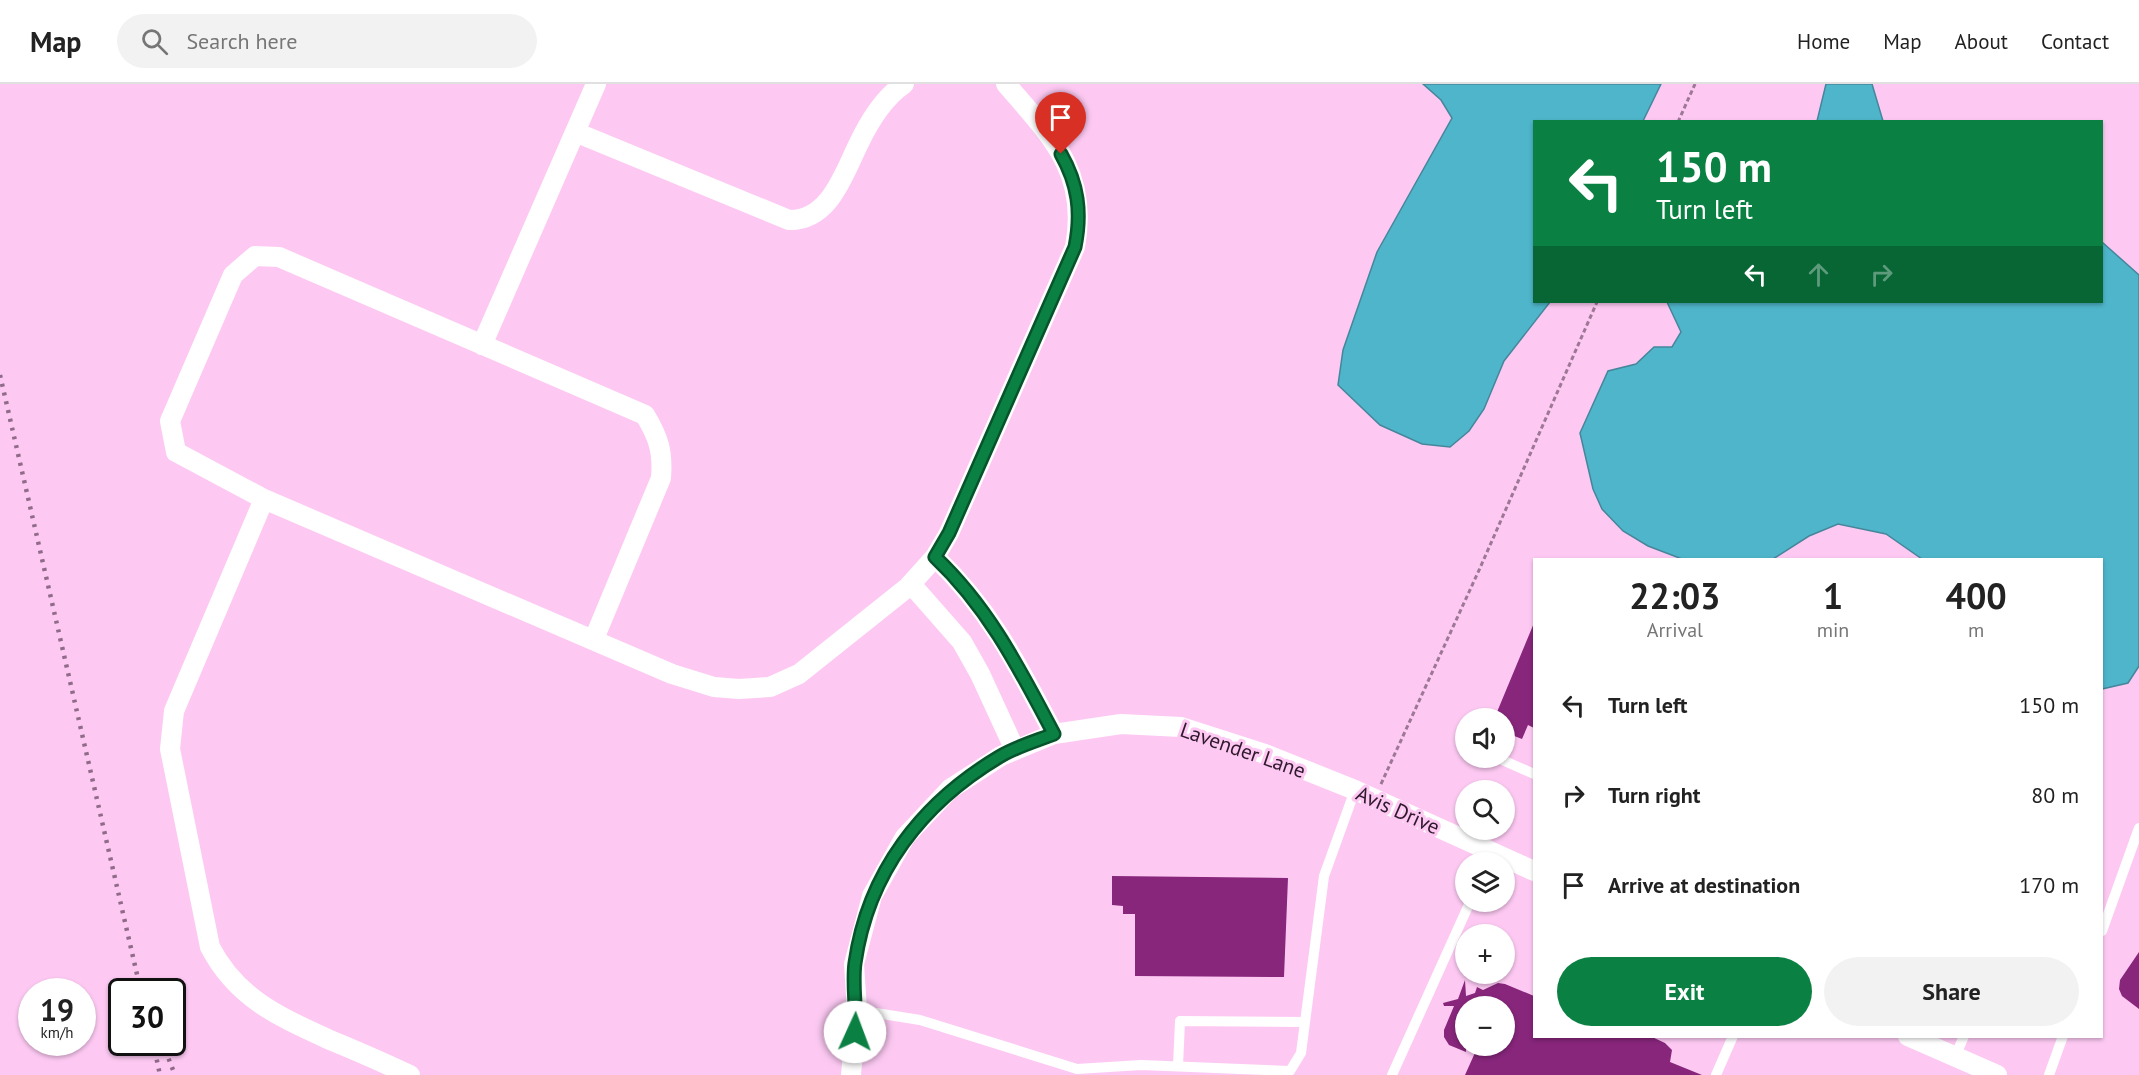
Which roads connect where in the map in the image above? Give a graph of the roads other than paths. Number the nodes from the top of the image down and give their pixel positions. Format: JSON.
{"nodes":[{"id":1,"x":596,"y":84,"type":"edge"},
{"id":2,"x":904,"y":84,"type":"edge"},
{"id":3,"x":1006,"y":84,"type":"edge"},
{"id":4,"x":575,"y":132,"type":"junction"},
{"id":5,"x":482,"y":345,"type":"junction"},
{"id":6,"x":264,"y":499,"type":"junction"},
{"id":7,"x":935,"y":557,"type":"junction"},
{"id":8,"x":911,"y":584,"type":"junction"},
{"id":9,"x":594,"y":639,"type":"junction"},
{"id":10,"x":1054,"y":734,"type":"junction"},
{"id":11,"x":1015,"y":750,"type":"junction"},
{"id":12,"x":1515,"y":766,"type":"edge"},
{"id":13,"x":1533,"y":774,"type":"edge"},
{"id":14,"x":1326,"y":779,"type":"joint"},
{"id":15,"x":1355,"y":790,"type":"junction"},
{"id":16,"x":2139,"y":828,"type":"edge"},
{"id":17,"x":1480,"y":852,"type":"edge"},
{"id":18,"x":1515,"y":865,"type":"edge"},
{"id":19,"x":1533,"y":871,"type":"edge"},
{"id":20,"x":1465,"y":912,"type":"edge"},
{"id":21,"x":2103,"y":928,"type":"edge"},
{"id":22,"x":857,"y":1010,"type":"junction"},
{"id":23,"x":1304,"y":1022,"type":"junction"},
{"id":24,"x":1732,"y":1038,"type":"edge"},
{"id":25,"x":1912,"y":1038,"type":"edge"},
{"id":26,"x":1963,"y":1038,"type":"edge"},
{"id":27,"x":2062,"y":1038,"type":"edge"},
{"id":28,"x":1955,"y":1057,"type":"junction"},
{"id":29,"x":1178,"y":1066,"type":"junction"},
{"id":30,"x":410,"y":1075,"type":"edge"},
{"id":31,"x":851,"y":1075,"type":"edge"},
{"id":32,"x":1392,"y":1075,"type":"edge"},
{"id":33,"x":1716,"y":1075,"type":"edge"},
{"id":34,"x":1997,"y":1075,"type":"edge"},
{"id":35,"x":2049,"y":1075,"type":"edge"}],
"edges":[{"from":1,"to":4,"type":"street"},
{"from":2,"to":4,"type":"street"},
{"from":3,"to":7,"type":"street"},
{"from":4,"to":5,"type":"street"},
{"from":5,"to":6,"type":"street"},
{"from":5,"to":9,"type":"street"},
{"from":6,"to":9,"type":"street"},
{"from":6,"to":30,"type":"street"},
{"from":7,"to":8,"type":"street"},
{"from":7,"to":10,"type":"street"},
{"from":8,"to":9,"type":"street"},
{"from":8,"to":11,"type":"street"},
{"from":10,"to":11,"type":"street","name":"Lavender Lane"},
{"from":10,"to":14,"type":"street","name":"Lavender Lane"},
{"from":11,"to":22,"type":"street","name":"Lavender Lane"},
{"from":12,"to":13,"type":"lane"},
{"from":14,"to":15,"type":"street","name":"Avis Drive"},
{"from":15,"to":17,"type":"street","name":"Avis Drive"},
{"from":15,"to":23,"type":"lane"},
{"from":16,"to":21,"type":"lane"},
{"from":18,"to":19,"type":"street","name":"Avis Drive"},
{"from":20,"to":32,"type":"lane"},
{"from":22,"to":29,"type":"lane"},
{"from":22,"to":31,"type":"street","name":"Lavender Lane"},
{"from":23,"to":29,"type":"lane"},
{"from":23,"to":29,"type":"lane"},
{"from":24,"to":33,"type":"lane"},
{"from":25,"to":28,"type":"street"},
{"from":26,"to":28,"type":"lane"},
{"from":27,"to":35,"type":"lane"},
{"from":28,"to":34,"type":"street"}]}
